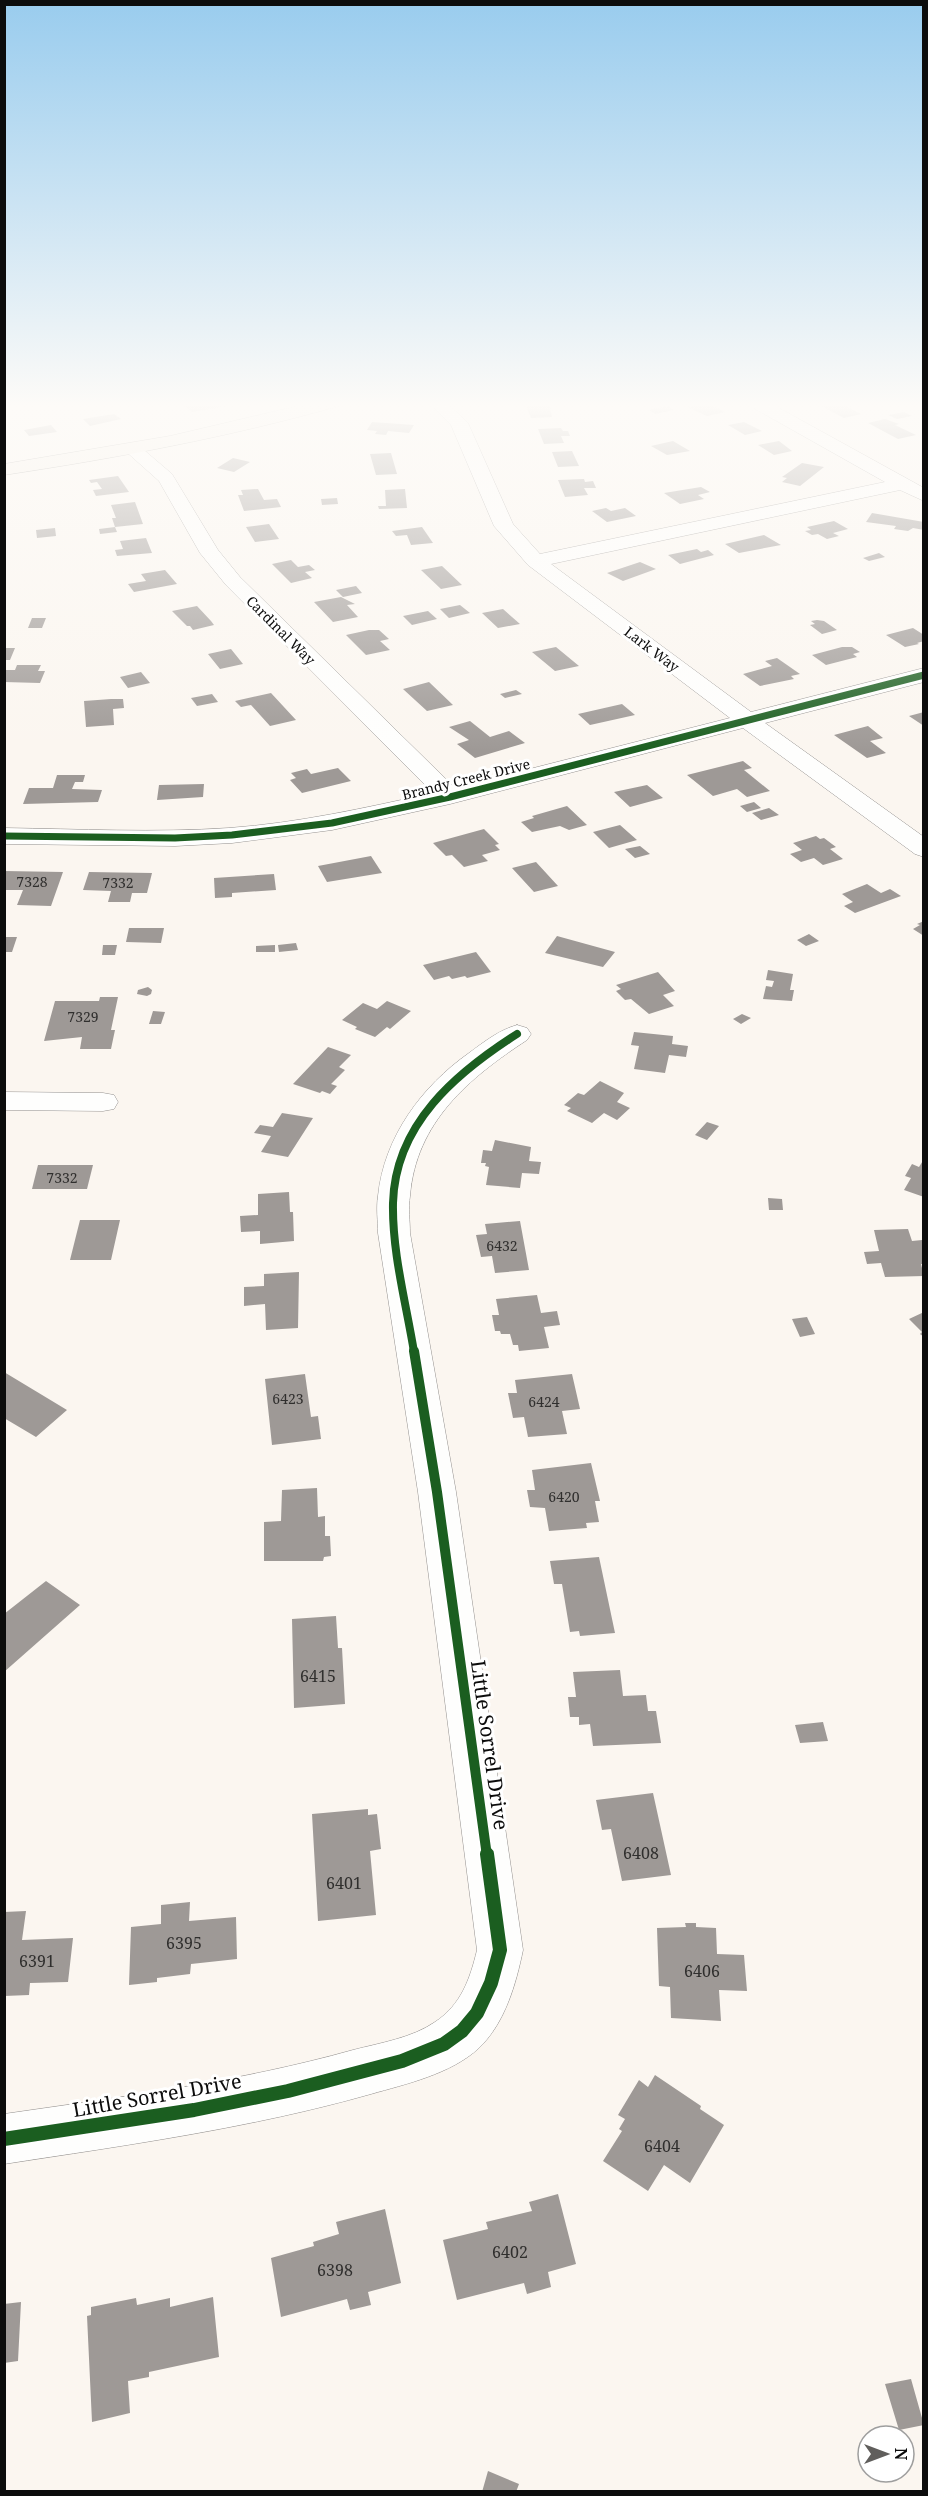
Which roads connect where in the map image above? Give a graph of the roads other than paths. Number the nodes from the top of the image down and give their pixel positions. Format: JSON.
{"nodes":[{"id":1,"x":190,"y":518,"type":"edge"},
{"id":2,"x":501,"y":518,"type":"edge"},
{"id":3,"x":738,"y":518,"type":"edge"},
{"id":4,"x":535,"y":561,"type":"junction"},
{"id":5,"x":924,"y":675,"type":"edge"},
{"id":6,"x":749,"y":720,"type":"junction"},
{"id":7,"x":450,"y":797,"type":"junction"},
{"id":8,"x":4,"y":837,"type":"edge"},
{"id":9,"x":924,"y":849,"type":"edge"},
{"id":10,"x":517,"y":1034,"type":"dead end"},
{"id":11,"x":4,"y":1101,"type":"edge"},
{"id":12,"x":103,"y":1102,"type":"dead end"},
{"id":13,"x":4,"y":2139,"type":"edge"}],
"edges":[{"from":1,"to":7,"type":"street","name":"Cardinal Way"},
{"from":2,"to":4,"type":"street","name":"Lark Way"},
{"from":3,"to":4,"type":"street"},
{"from":4,"to":6,"type":"street","name":"Lark Way"},
{"from":5,"to":6,"type":"street","name":"Brandy Creek Drive"},
{"from":6,"to":7,"type":"street","name":"Brandy Creek Drive"},
{"from":6,"to":9,"type":"street","name":"Lark Way"},
{"from":7,"to":8,"type":"street","name":"Brandy Creek Drive"},
{"from":10,"to":13,"type":"street","name":"Little Sorrel Drive"},
{"from":11,"to":12,"type":"street"}]}
